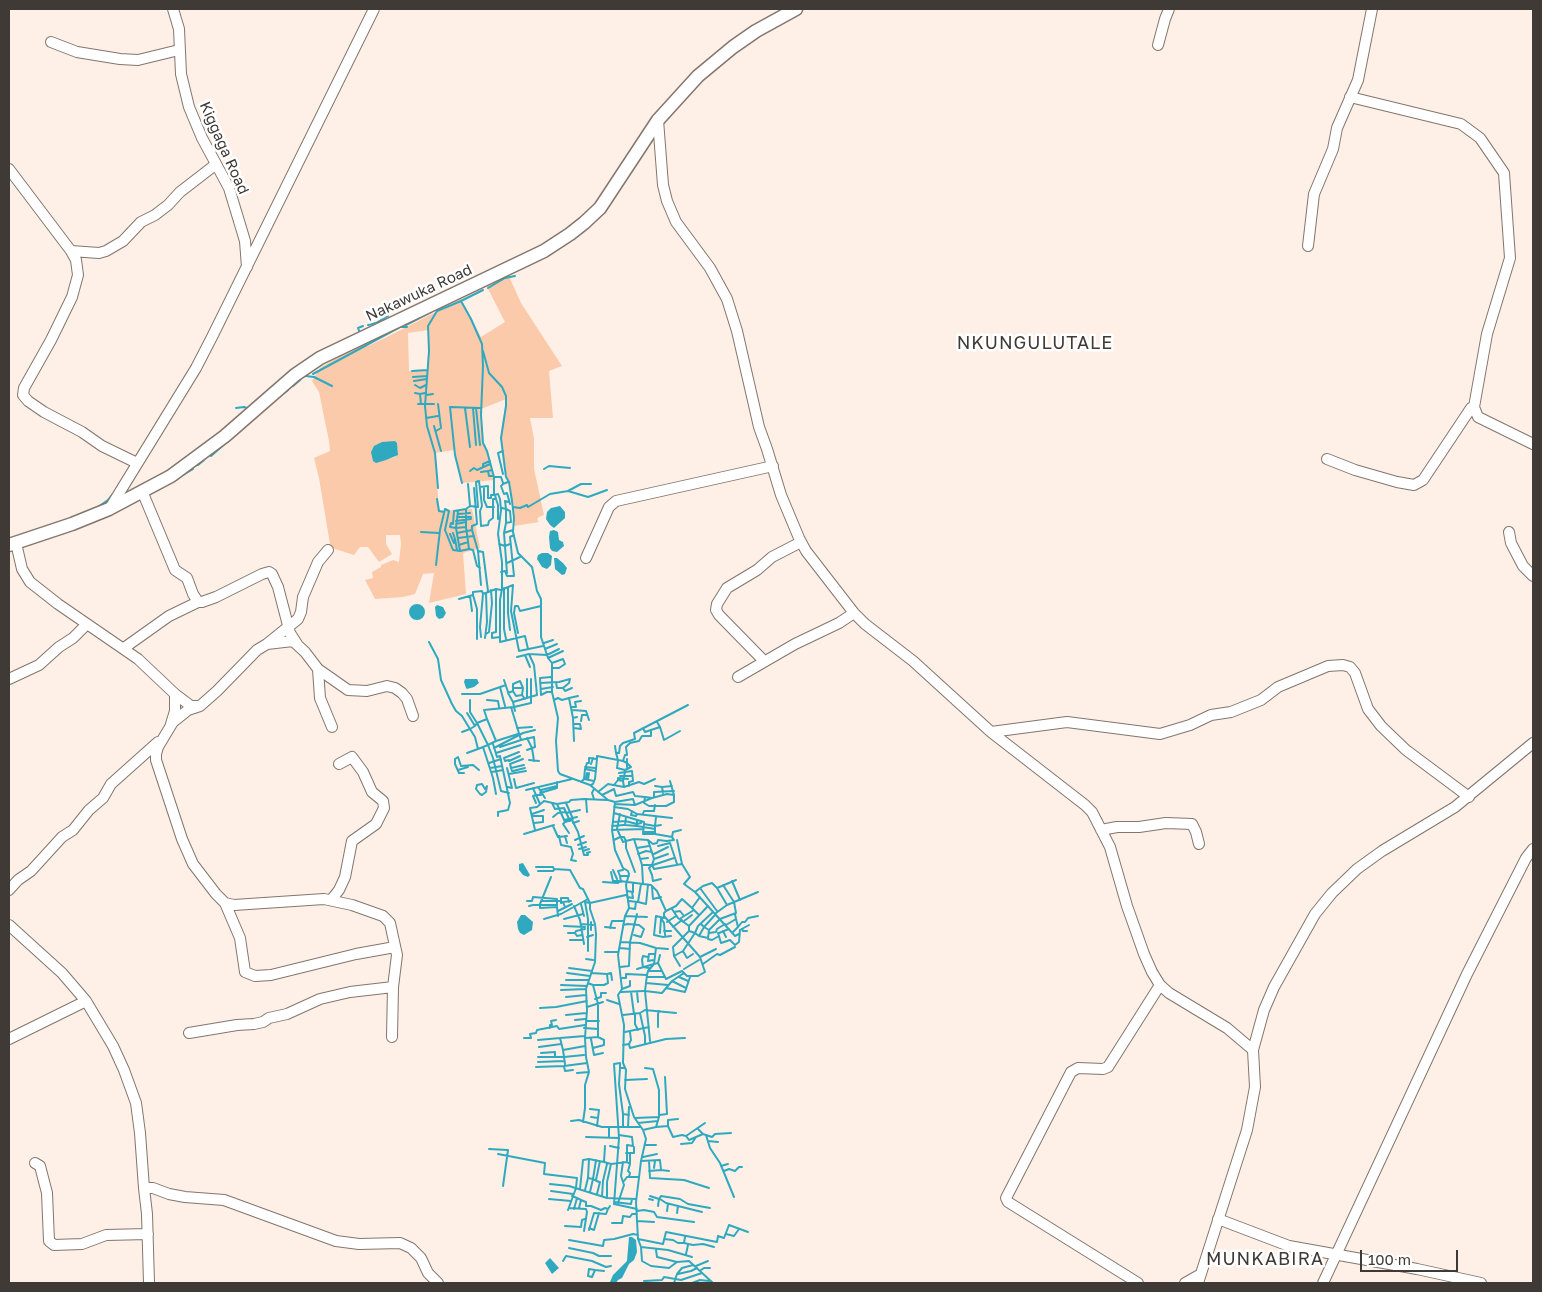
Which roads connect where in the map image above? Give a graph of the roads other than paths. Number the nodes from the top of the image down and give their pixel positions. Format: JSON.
{"nodes":[{"id":1,"x":173,"y":9,"type":"edge"},
{"id":2,"x":374,"y":9,"type":"edge"},
{"id":3,"x":796,"y":9,"type":"edge"},
{"id":4,"x":1170,"y":9,"type":"edge"},
{"id":5,"x":1372,"y":9,"type":"edge"},
{"id":6,"x":51,"y":42,"type":"dead end"},
{"id":7,"x":1158,"y":45,"type":"dead end"},
{"id":8,"x":179,"y":50,"type":"junction"},
{"id":9,"x":1350,"y":98,"type":"junction"},
{"id":10,"x":658,"y":120,"type":"junction"},
{"id":11,"x":215,"y":165,"type":"junction"},
{"id":12,"x":9,"y":169,"type":"edge"},
{"id":13,"x":1308,"y":246,"type":"dead end"},
{"id":14,"x":71,"y":251,"type":"junction"},
{"id":15,"x":247,"y":268,"type":"junction"},
{"id":16,"x":1474,"y":407,"type":"junction"},
{"id":17,"x":1533,"y":444,"type":"edge"},
{"id":18,"x":1327,"y":459,"type":"dead end"},
{"id":19,"x":137,"y":463,"type":"junction"},
{"id":20,"x":773,"y":466,"type":"junction"},
{"id":21,"x":142,"y":491,"type":"junction"},
{"id":22,"x":109,"y":509,"type":"junction"},
{"id":23,"x":1509,"y":532,"type":"dead end"},
{"id":24,"x":801,"y":542,"type":"junction"},
{"id":25,"x":12,"y":544,"type":"edge"},
{"id":26,"x":328,"y":550,"type":"dead end"},
{"id":27,"x":586,"y":558,"type":"dead end"},
{"id":28,"x":1533,"y":576,"type":"edge"},
{"id":29,"x":198,"y":602,"type":"junction"},
{"id":30,"x":854,"y":613,"type":"junction"},
{"id":31,"x":87,"y":624,"type":"junction"},
{"id":32,"x":289,"y":626,"type":"junction"},
{"id":33,"x":266,"y":644,"type":"junction"},
{"id":34,"x":297,"y":644,"type":"junction"},
{"id":35,"x":124,"y":648,"type":"junction"},
{"id":36,"x":764,"y":661,"type":"junction"},
{"id":37,"x":318,"y":669,"type":"junction"},
{"id":38,"x":738,"y":677,"type":"dead end"},
{"id":39,"x":9,"y":678,"type":"edge"},
{"id":40,"x":175,"y":694,"type":"junction"},
{"id":41,"x":200,"y":706,"type":"junction"},
{"id":42,"x":413,"y":716,"type":"dead end"},
{"id":43,"x":170,"y":727,"type":"junction"},
{"id":44,"x":332,"y":727,"type":"dead end"},
{"id":45,"x":991,"y":732,"type":"junction"},
{"id":46,"x":1533,"y":743,"type":"edge"},
{"id":47,"x":339,"y":764,"type":"dead end"},
{"id":48,"x":1469,"y":797,"type":"junction"},
{"id":49,"x":1101,"y":830,"type":"junction"},
{"id":50,"x":1199,"y":844,"type":"dead end"},
{"id":51,"x":1533,"y":849,"type":"edge"},
{"id":52,"x":9,"y":890,"type":"edge"},
{"id":53,"x":339,"y":890,"type":"junction"},
{"id":54,"x":331,"y":900,"type":"junction"},
{"id":55,"x":225,"y":903,"type":"junction"},
{"id":56,"x":346,"y":904,"type":"junction"},
{"id":57,"x":11,"y":931,"type":"edge"},
{"id":58,"x":395,"y":947,"type":"junction"},
{"id":59,"x":1160,"y":985,"type":"junction"},
{"id":60,"x":393,"y":986,"type":"junction"},
{"id":61,"x":86,"y":1001,"type":"junction"},
{"id":62,"x":188,"y":1033,"type":"dead end"},
{"id":63,"x":392,"y":1037,"type":"dead end"},
{"id":64,"x":9,"y":1039,"type":"edge"},
{"id":65,"x":1253,"y":1050,"type":"junction"},
{"id":66,"x":35,"y":1163,"type":"dead end"},
{"id":67,"x":144,"y":1188,"type":"junction"},
{"id":68,"x":1218,"y":1219,"type":"junction"},
{"id":69,"x":148,"y":1234,"type":"junction"},
{"id":70,"x":1336,"y":1254,"type":"junction"},
{"id":71,"x":1200,"y":1278,"type":"edge"},
{"id":72,"x":149,"y":1283,"type":"edge"},
{"id":73,"x":438,"y":1283,"type":"edge"},
{"id":74,"x":1138,"y":1283,"type":"edge"},
{"id":75,"x":1185,"y":1283,"type":"edge"},
{"id":76,"x":1323,"y":1283,"type":"edge"},
{"id":77,"x":1481,"y":1283,"type":"edge"}],
"edges":[{"from":1,"to":8,"type":"street","name":"Kiggaga Road"},
{"from":2,"to":15,"type":"street"},
{"from":3,"to":10,"type":"main road","name":"Nakawuka Road"},
{"from":4,"to":7,"type":"street"},
{"from":5,"to":9,"type":"street"},
{"from":6,"to":8,"type":"street"},
{"from":8,"to":11,"type":"street","name":"Kiggaga Road"},
{"from":9,"to":13,"type":"street"},
{"from":9,"to":16,"type":"street"},
{"from":10,"to":20,"type":"street"},
{"from":10,"to":21,"type":"main road","name":"Nakawuka Road"},
{"from":11,"to":14,"type":"street"},
{"from":11,"to":15,"type":"street","name":"Kiggaga Road"},
{"from":12,"to":14,"type":"street"},
{"from":14,"to":19,"type":"street"},
{"from":15,"to":19,"type":"street"},
{"from":16,"to":17,"type":"street"},
{"from":16,"to":18,"type":"street"},
{"from":19,"to":22,"type":"street"},
{"from":20,"to":24,"type":"street"},
{"from":20,"to":27,"type":"street"},
{"from":21,"to":22,"type":"main road","name":"Nakawuka Road"},
{"from":21,"to":29,"type":"street"},
{"from":22,"to":25,"type":"main road","name":"Nakawuka Road"},
{"from":23,"to":28,"type":"street"},
{"from":24,"to":30,"type":"street"},
{"from":24,"to":36,"type":"street"},
{"from":25,"to":31,"type":"street"},
{"from":26,"to":32,"type":"street"},
{"from":29,"to":32,"type":"street"},
{"from":29,"to":35,"type":"street"},
{"from":30,"to":36,"type":"street"},
{"from":30,"to":45,"type":"street"},
{"from":31,"to":35,"type":"street"},
{"from":31,"to":39,"type":"street"},
{"from":32,"to":33,"type":"street"},
{"from":32,"to":34,"type":"street"},
{"from":33,"to":34,"type":"street"},
{"from":33,"to":41,"type":"street"},
{"from":34,"to":37,"type":"street"},
{"from":35,"to":40,"type":"street"},
{"from":36,"to":38,"type":"street"},
{"from":37,"to":42,"type":"street"},
{"from":37,"to":44,"type":"street"},
{"from":40,"to":41,"type":"street"},
{"from":40,"to":43,"type":"street"},
{"from":41,"to":43,"type":"street"},
{"from":43,"to":52,"type":"street"},
{"from":43,"to":55,"type":"street"},
{"from":45,"to":48,"type":"street"},
{"from":45,"to":49,"type":"street"},
{"from":46,"to":48,"type":"street"},
{"from":47,"to":53,"type":"street"},
{"from":48,"to":65,"type":"street"},
{"from":49,"to":50,"type":"street"},
{"from":49,"to":59,"type":"street"},
{"from":51,"to":70,"type":"street"},
{"from":53,"to":54,"type":"street"},
{"from":53,"to":56,"type":"street"},
{"from":54,"to":55,"type":"street"},
{"from":54,"to":56,"type":"street"},
{"from":55,"to":58,"type":"street"},
{"from":56,"to":58,"type":"street"},
{"from":57,"to":61,"type":"street"},
{"from":58,"to":60,"type":"street"},
{"from":59,"to":65,"type":"street"},
{"from":59,"to":74,"type":"street"},
{"from":60,"to":62,"type":"street"},
{"from":60,"to":63,"type":"street"},
{"from":61,"to":64,"type":"street"},
{"from":61,"to":67,"type":"street"},
{"from":65,"to":68,"type":"street"},
{"from":66,"to":69,"type":"street"},
{"from":67,"to":69,"type":"street"},
{"from":67,"to":73,"type":"street"},
{"from":68,"to":70,"type":"street"},
{"from":68,"to":71,"type":"street"},
{"from":69,"to":72,"type":"street"},
{"from":70,"to":76,"type":"street"},
{"from":70,"to":77,"type":"street"},
{"from":71,"to":75,"type":"street"}]}
